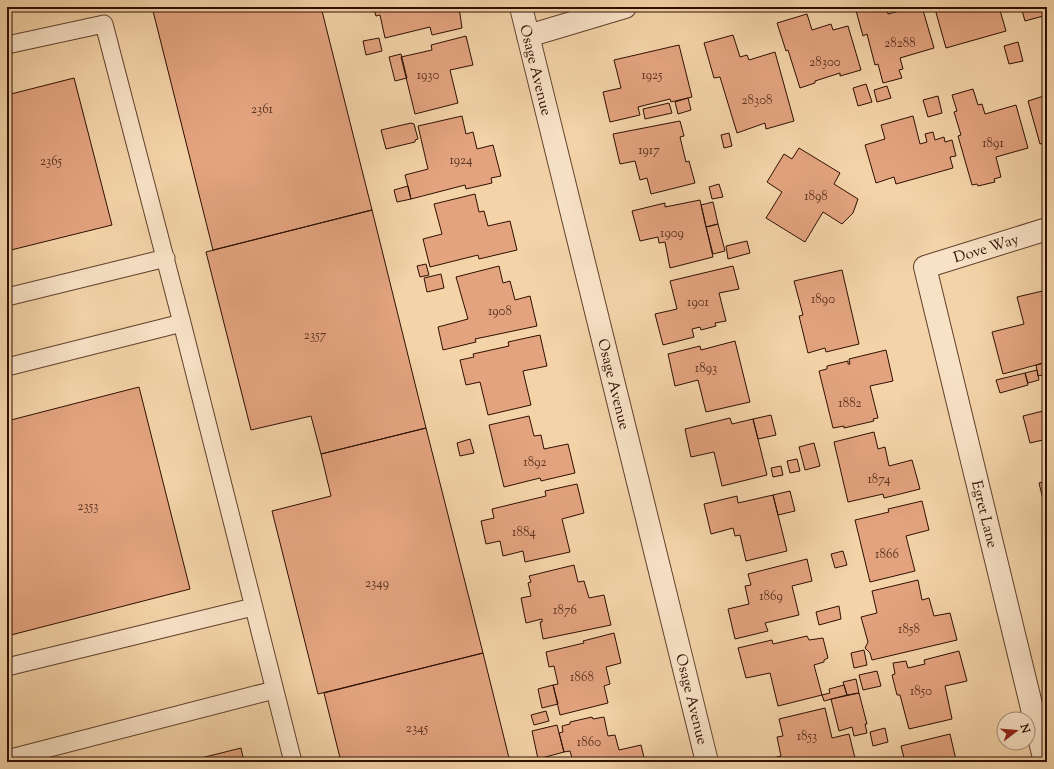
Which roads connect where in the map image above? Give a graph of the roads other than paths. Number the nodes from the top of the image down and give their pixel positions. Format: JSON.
{"nodes":[{"id":1,"x":521,"y":7,"type":"edge"},
{"id":2,"x":625,"y":7,"type":"edge"},
{"id":3,"x":528,"y":36,"type":"junction"},
{"id":4,"x":7,"y":45,"type":"edge"},
{"id":5,"x":1047,"y":229,"type":"edge"},
{"id":6,"x":166,"y":258,"type":"junction"},
{"id":7,"x":925,"y":267,"type":"joint"},
{"id":8,"x":7,"y":297,"type":"edge"},
{"id":9,"x":182,"y":323,"type":"junction"},
{"id":10,"x":7,"y":367,"type":"edge"},
{"id":11,"x":254,"y":607,"type":"junction"},
{"id":12,"x":7,"y":667,"type":"edge"},
{"id":13,"x":274,"y":690,"type":"junction"},
{"id":14,"x":7,"y":760,"type":"edge"},
{"id":15,"x":293,"y":762,"type":"edge"},
{"id":16,"x":707,"y":762,"type":"edge"},
{"id":17,"x":1045,"y":762,"type":"edge"}],
"edges":[{"from":1,"to":3,"type":"street","name":"Osage Avenue"},
{"from":2,"to":3,"type":"street"},
{"from":3,"to":16,"type":"street","name":"Osage Avenue"},
{"from":4,"to":6,"type":"lane"},
{"from":5,"to":7,"type":"street","name":"Dove Way"},
{"from":6,"to":8,"type":"lane"},
{"from":6,"to":9,"type":"lane"},
{"from":7,"to":17,"type":"street","name":"Egret Lane"},
{"from":9,"to":10,"type":"lane"},
{"from":9,"to":11,"type":"lane"},
{"from":11,"to":12,"type":"lane"},
{"from":11,"to":13,"type":"lane"},
{"from":13,"to":14,"type":"lane"},
{"from":13,"to":15,"type":"lane"}]}
